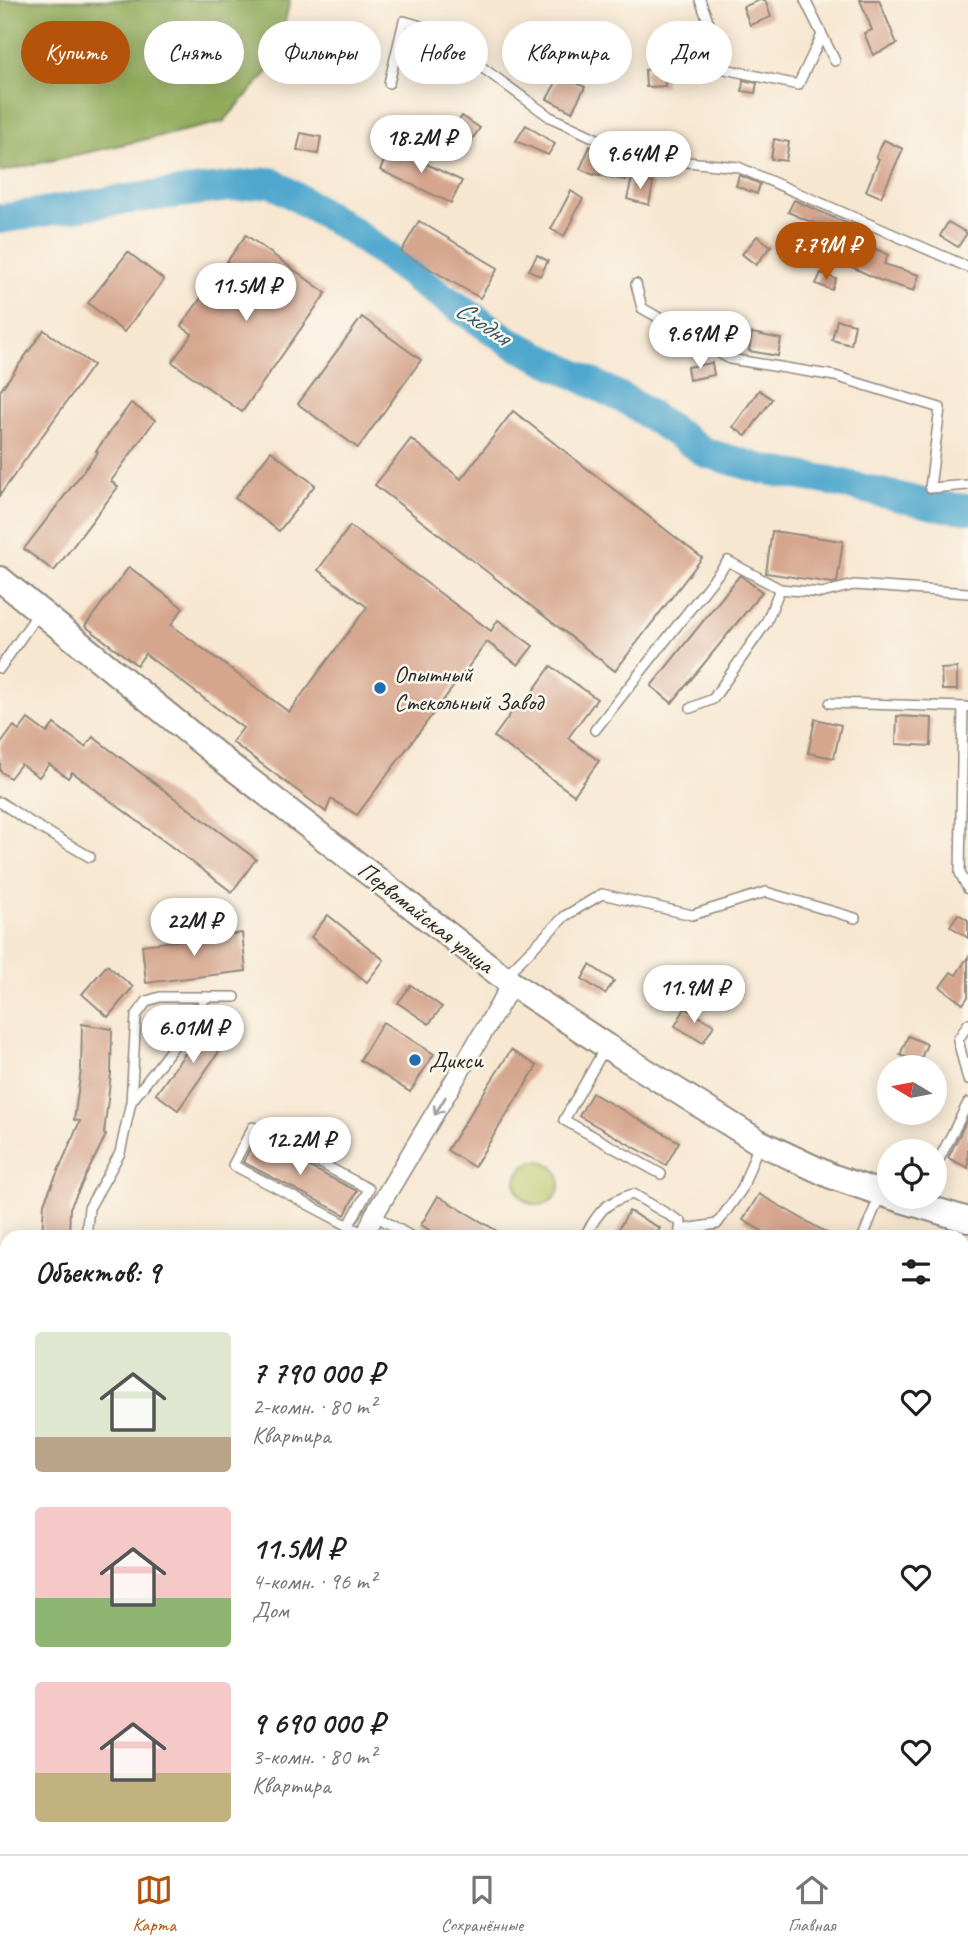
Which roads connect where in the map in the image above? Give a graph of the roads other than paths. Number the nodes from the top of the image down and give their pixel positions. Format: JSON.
{"nodes":[{"id":1,"x":700,"y":0,"type":"edge"},
{"id":2,"x":805,"y":0,"type":"edge"},
{"id":3,"x":708,"y":21,"type":"edge"},
{"id":4,"x":822,"y":35,"type":"junction"},
{"id":5,"x":835,"y":61,"type":"dead end"},
{"id":6,"x":732,"y":71,"type":"edge"},
{"id":7,"x":389,"y":83,"type":"dead end"},
{"id":8,"x":968,"y":267,"type":"edge"},
{"id":9,"x":636,"y":284,"type":"dead end"},
{"id":10,"x":968,"y":485,"type":"edge"},
{"id":11,"x":0,"y":579,"type":"edge"},
{"id":12,"x":780,"y":589,"type":"junction"},
{"id":13,"x":968,"y":593,"type":"edge"},
{"id":14,"x":40,"y":612,"type":"junction"},
{"id":15,"x":0,"y":668,"type":"edge"},
{"id":16,"x":830,"y":702,"type":"dead end"},
{"id":17,"x":965,"y":707,"type":"edge"},
{"id":18,"x":691,"y":708,"type":"dead end"},
{"id":19,"x":596,"y":730,"type":"dead end"},
{"id":20,"x":0,"y":802,"type":"edge"},
{"id":21,"x":90,"y":857,"type":"dead end"},
{"id":22,"x":968,"y":889,"type":"edge"},
{"id":23,"x":855,"y":918,"type":"dead end"},
{"id":24,"x":508,"y":981,"type":"junction"},
{"id":25,"x":205,"y":997,"type":"junction"},
{"id":26,"x":235,"y":997,"type":"dead end"},
{"id":27,"x":968,"y":1024,"type":"edge"},
{"id":28,"x":606,"y":1046,"type":"junction"},
{"id":29,"x":968,"y":1080,"type":"edge"},
{"id":30,"x":131,"y":1102,"type":"junction"},
{"id":31,"x":968,"y":1103,"type":"edge"},
{"id":32,"x":759,"y":1142,"type":"junction"},
{"id":33,"x":947,"y":1144,"type":"edge"},
{"id":34,"x":661,"y":1174,"type":"dead end"},
{"id":35,"x":877,"y":1192,"type":"edge"},
{"id":36,"x":879,"y":1209,"type":"edge"},
{"id":37,"x":940,"y":1209,"type":"edge"},
{"id":38,"x":374,"y":1215,"type":"junction"},
{"id":39,"x":968,"y":1220,"type":"edge"},
{"id":40,"x":349,"y":1225,"type":"junction"},
{"id":41,"x":87,"y":1230,"type":"edge"},
{"id":42,"x":357,"y":1230,"type":"edge"},
{"id":43,"x":368,"y":1230,"type":"edge"},
{"id":44,"x":400,"y":1230,"type":"edge"},
{"id":45,"x":588,"y":1230,"type":"edge"},
{"id":46,"x":680,"y":1230,"type":"edge"},
{"id":47,"x":694,"y":1230,"type":"edge"},
{"id":48,"x":867,"y":1230,"type":"edge"}],
"edges":[{"from":1,"to":3,"type":"lane"},
{"from":2,"to":4,"type":"lane"},
{"from":4,"to":5,"type":"lane"},
{"from":4,"to":6,"type":"lane"},
{"from":7,"to":8,"type":"lane"},
{"from":9,"to":10,"type":"lane"},
{"from":11,"to":14,"type":"main road","name":"Первомайская улица"},
{"from":12,"to":13,"type":"lane"},
{"from":12,"to":18,"type":"lane"},
{"from":12,"to":19,"type":"lane"},
{"from":14,"to":15,"type":"lane"},
{"from":14,"to":24,"type":"main road","name":"Первомайская улица"},
{"from":16,"to":17,"type":"lane"},
{"from":17,"to":22,"type":"lane"},
{"from":20,"to":21,"type":"lane"},
{"from":23,"to":24,"type":"lane"},
{"from":24,"to":28,"type":"main road","name":"Первомайская улица"},
{"from":24,"to":38,"type":"street","one_way":true},
{"from":25,"to":26,"type":"lane"},
{"from":25,"to":30,"type":"lane"},
{"from":25,"to":30,"type":"lane"},
{"from":27,"to":29,"type":"lane"},
{"from":28,"to":32,"type":"main road","name":"Первомайская улица"},
{"from":28,"to":34,"type":"lane"},
{"from":30,"to":41,"type":"lane"},
{"from":31,"to":33,"type":"lane"},
{"from":32,"to":35,"type":"main road","name":"Первомайская улица"},
{"from":32,"to":47,"type":"lane"},
{"from":36,"to":48,"type":"lane"},
{"from":37,"to":39,"type":"main road","name":"Первомайская улица"},
{"from":38,"to":43,"type":"street"},
{"from":38,"to":44,"type":"lane"},
{"from":40,"to":40,"type":"lane"},
{"from":40,"to":42,"type":"lane"},
{"from":45,"to":46,"type":"lane"}]}
